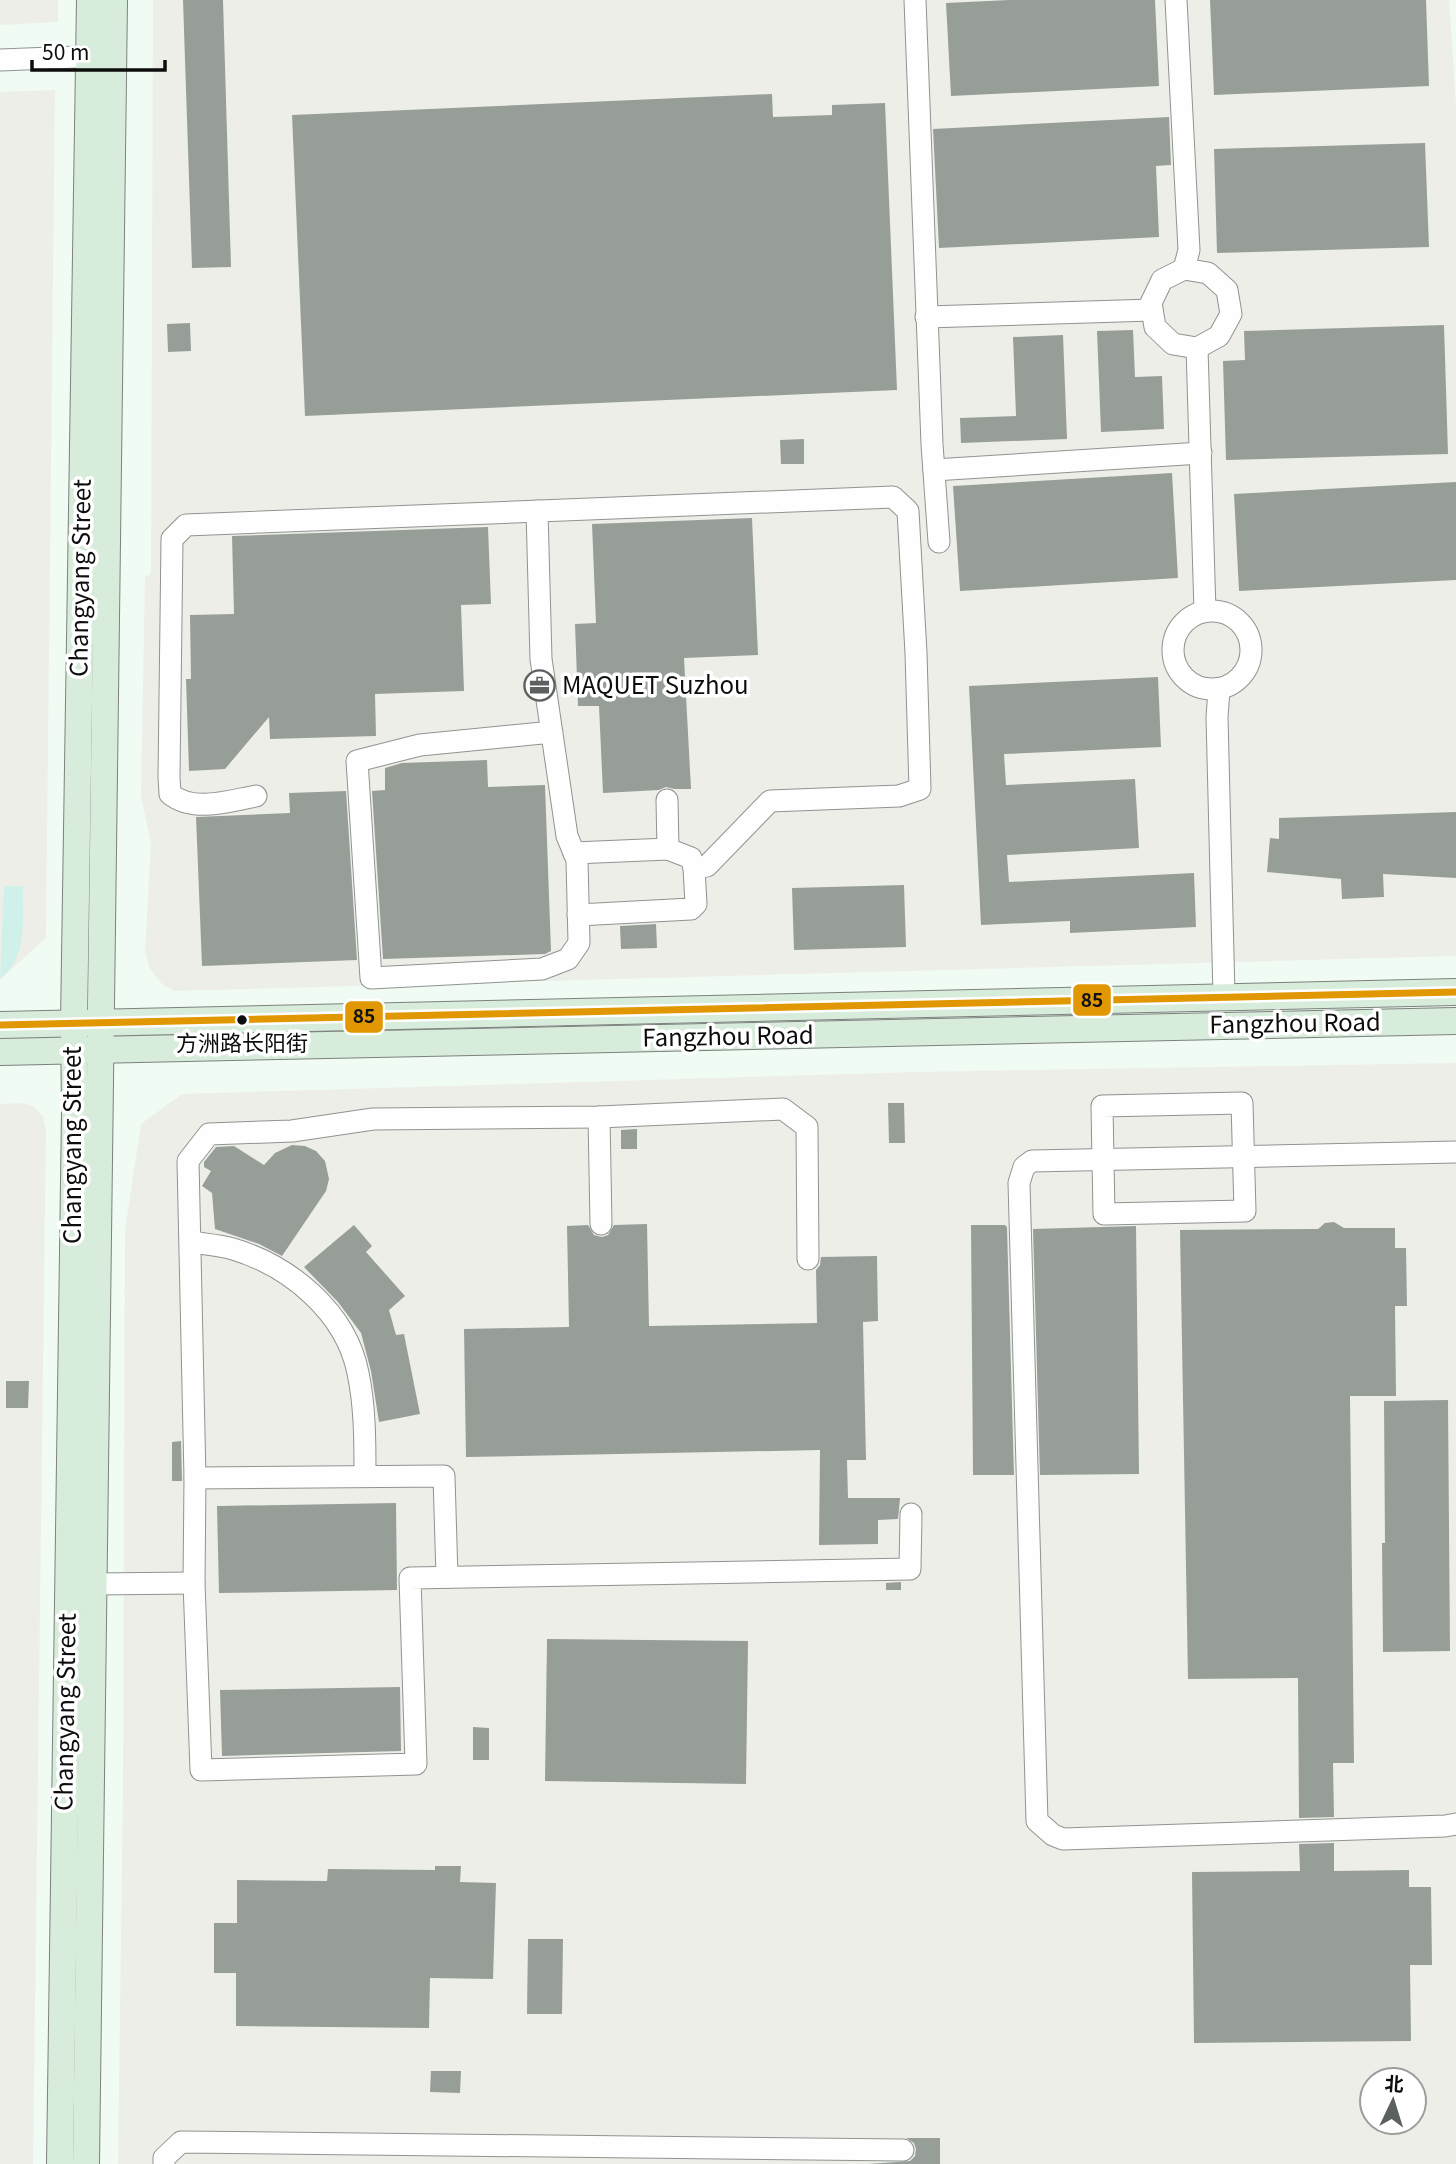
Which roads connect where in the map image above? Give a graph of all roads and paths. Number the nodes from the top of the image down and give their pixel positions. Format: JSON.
{"nodes":[{"id":1,"x":90,"y":0,"type":"edge"},
{"id":2,"x":114,"y":0,"type":"edge"},
{"id":3,"x":915,"y":0,"type":"edge"},
{"id":4,"x":1176,"y":0,"type":"edge"},
{"id":5,"x":101,"y":56,"type":"junction"},
{"id":6,"x":0,"y":60,"type":"edge"},
{"id":7,"x":1184,"y":269,"type":"junction"},
{"id":8,"x":1152,"y":310,"type":"junction"},
{"id":9,"x":926,"y":317,"type":"junction"},
{"id":10,"x":1197,"y":348,"type":"junction"},
{"id":11,"x":1201,"y":453,"type":"junction"},
{"id":12,"x":933,"y":470,"type":"junction"},
{"id":13,"x":537,"y":511,"type":"junction"},
{"id":14,"x":939,"y":542,"type":"dead end"},
{"id":15,"x":1205,"y":611,"type":"junction"},
{"id":16,"x":1219,"y":690,"type":"junction"},
{"id":17,"x":552,"y":732,"type":"junction"},
{"id":18,"x":256,"y":796,"type":"dead end"},
{"id":19,"x":667,"y":800,"type":"dead end"},
{"id":20,"x":668,"y":849,"type":"junction"},
{"id":21,"x":574,"y":853,"type":"junction"},
{"id":22,"x":694,"y":869,"type":"junction"},
{"id":23,"x":578,"y":915,"type":"junction"},
{"id":24,"x":1456,"y":992,"type":"edge"},
{"id":25,"x":1224,"y":995,"type":"junction"},
{"id":26,"x":1456,"y":1021,"type":"edge"},
{"id":27,"x":74,"y":1022,"type":"junction"},
{"id":28,"x":101,"y":1022,"type":"junction"},
{"id":29,"x":0,"y":1025,"type":"edge"},
{"id":30,"x":87,"y":1049,"type":"junction"},
{"id":31,"x":0,"y":1052,"type":"edge"},
{"id":32,"x":599,"y":1116,"type":"junction"},
{"id":33,"x":1456,"y":1152,"type":"edge"},
{"id":34,"x":1244,"y":1156,"type":"junction"},
{"id":35,"x":1103,"y":1159,"type":"junction"},
{"id":36,"x":601,"y":1224,"type":"dead end"},
{"id":37,"x":191,"y":1242,"type":"junction"},
{"id":38,"x":808,"y":1259,"type":"dead end"},
{"id":39,"x":365,"y":1475,"type":"junction"},
{"id":40,"x":195,"y":1478,"type":"junction"},
{"id":41,"x":911,"y":1514,"type":"dead end"},
{"id":42,"x":447,"y":1577,"type":"junction"},
{"id":43,"x":194,"y":1583,"type":"junction"},
{"id":44,"x":93,"y":1584,"type":"junction"},
{"id":45,"x":1456,"y":1824,"type":"edge"},
{"id":46,"x":903,"y":2150,"type":"dead end"},
{"id":47,"x":772,"y":2155,"type":"edge"},
{"id":48,"x":60,"y":2164,"type":"edge"},
{"id":49,"x":86,"y":2164,"type":"edge"},
{"id":50,"x":164,"y":2164,"type":"edge"}],
"edges":[{"from":1,"to":5,"type":"main road","name":"Changyang Street"},
{"from":2,"to":5,"type":"main road","name":"Changyang Street"},
{"from":3,"to":9,"type":"street"},
{"from":4,"to":7,"type":"street"},
{"from":5,"to":6,"type":"street"},
{"from":5,"to":27,"type":"main road","name":"Changyang Street"},
{"from":5,"to":28,"type":"main road","name":"Changyang Street"},
{"from":7,"to":8,"type":"street"},
{"from":7,"to":10,"type":"street"},
{"from":8,"to":9,"type":"street"},
{"from":8,"to":10,"type":"street"},
{"from":9,"to":12,"type":"street"},
{"from":10,"to":11,"type":"street"},
{"from":11,"to":12,"type":"street"},
{"from":11,"to":15,"type":"street"},
{"from":12,"to":14,"type":"street"},
{"from":13,"to":17,"type":"street"},
{"from":13,"to":18,"type":"street"},
{"from":13,"to":22,"type":"street"},
{"from":15,"to":16,"type":"street"},
{"from":15,"to":16,"type":"street"},
{"from":16,"to":25,"type":"street"},
{"from":17,"to":21,"type":"street"},
{"from":17,"to":23,"type":"street"},
{"from":19,"to":20,"type":"street"},
{"from":20,"to":21,"type":"street"},
{"from":20,"to":22,"type":"street"},
{"from":21,"to":23,"type":"street"},
{"from":22,"to":23,"type":"street"},
{"from":24,"to":25,"type":"main road","name":"Fangzhou Road"},
{"from":25,"to":28,"type":"main road","name":"Fangzhou Road"},
{"from":26,"to":30,"type":"main road","name":"Fangzhou Road"},
{"from":27,"to":28,"type":"main road","name":"Fangzhou Road"},
{"from":27,"to":29,"type":"main road","name":"Fangzhou Road"},
{"from":27,"to":30,"type":"main road","name":"Changyang Street"},
{"from":28,"to":30,"type":"main road","name":"Changyang Street"},
{"from":30,"to":31,"type":"main road","name":"Fangzhou Road"},
{"from":30,"to":44,"type":"main road","name":"Changyang Street"},
{"from":30,"to":48,"type":"main road","name":"Changyang Street"},
{"from":32,"to":36,"type":"street"},
{"from":32,"to":37,"type":"street"},
{"from":32,"to":38,"type":"street"},
{"from":33,"to":34,"type":"street"},
{"from":34,"to":35,"type":"street"},
{"from":34,"to":35,"type":"street"},
{"from":34,"to":35,"type":"street"},
{"from":35,"to":45,"type":"street"},
{"from":37,"to":39,"type":"street"},
{"from":37,"to":40,"type":"street"},
{"from":39,"to":40,"type":"street"},
{"from":39,"to":42,"type":"street"},
{"from":40,"to":43,"type":"street"},
{"from":41,"to":42,"type":"street"},
{"from":42,"to":43,"type":"street"},
{"from":43,"to":44,"type":"street"},
{"from":44,"to":49,"type":"main road","name":"Changyang Street"},
{"from":46,"to":47,"type":"street"},
{"from":47,"to":50,"type":"street"}]}
